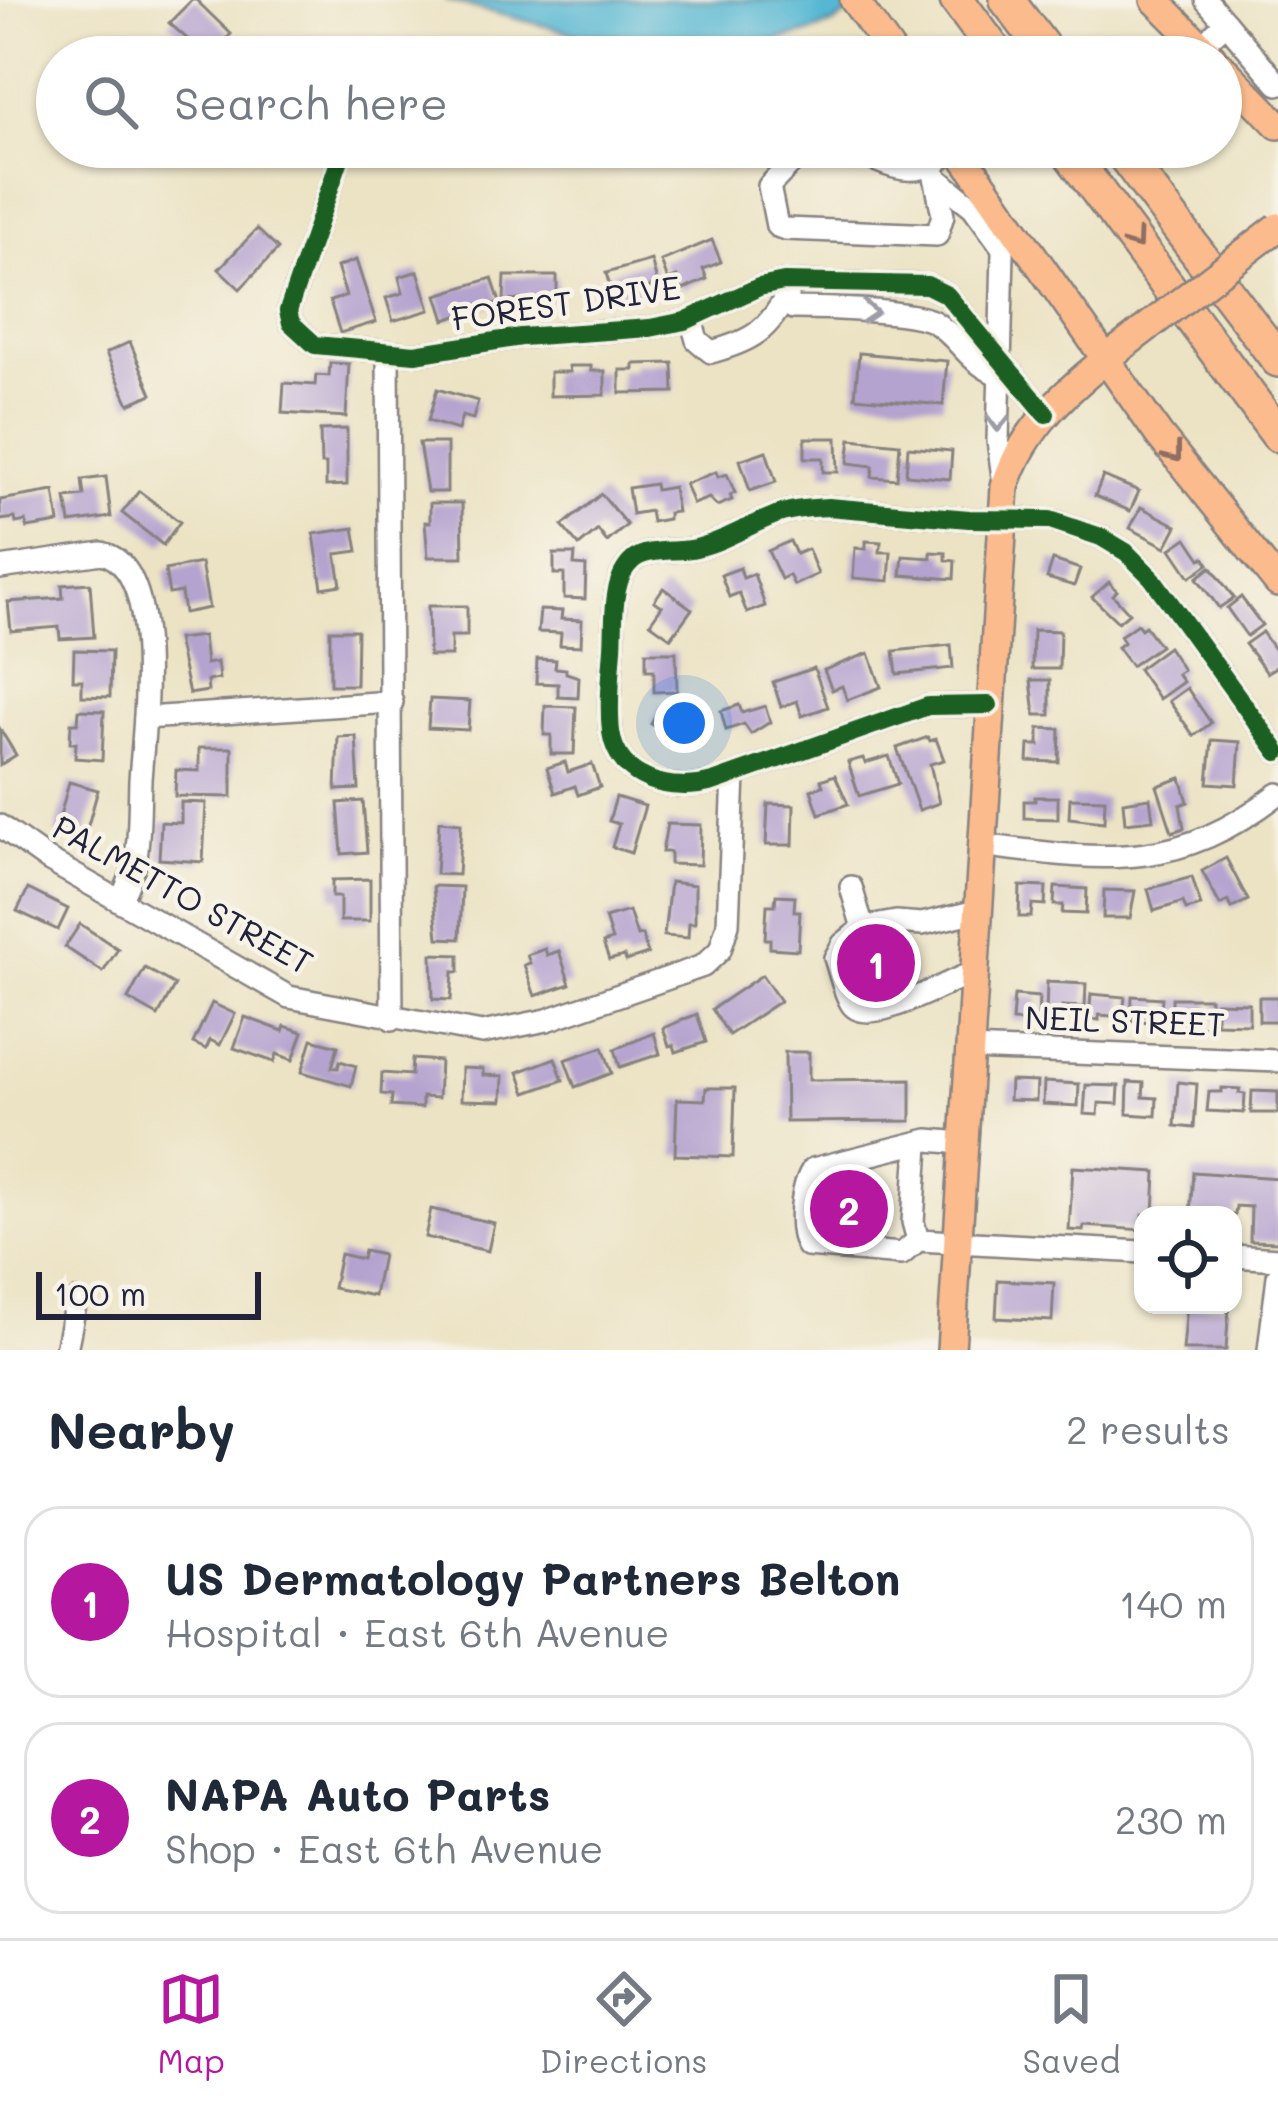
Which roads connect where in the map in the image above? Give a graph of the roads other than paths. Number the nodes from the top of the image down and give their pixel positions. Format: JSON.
{"nodes":[{"id":1,"x":854,"y":0,"type":"edge"},
{"id":2,"x":957,"y":0,"type":"edge"},
{"id":3,"x":1007,"y":0,"type":"edge"},
{"id":4,"x":1155,"y":0,"type":"edge"},
{"id":5,"x":1206,"y":0,"type":"edge"},
{"id":6,"x":1226,"y":23,"type":"junction"},
{"id":7,"x":880,"y":36,"type":"edge"},
{"id":8,"x":984,"y":36,"type":"edge"},
{"id":9,"x":1034,"y":36,"type":"edge"},
{"id":10,"x":1191,"y":36,"type":"edge"},
{"id":11,"x":1217,"y":36,"type":"edge"},
{"id":12,"x":1237,"y":36,"type":"edge"},
{"id":13,"x":1242,"y":42,"type":"edge"},
{"id":14,"x":1278,"y":84,"type":"edge"},
{"id":15,"x":1242,"y":86,"type":"edge"},
{"id":16,"x":1276,"y":118,"type":"edge"},
{"id":17,"x":337,"y":168,"type":"edge"},
{"id":18,"x":787,"y":168,"type":"edge"},
{"id":19,"x":894,"y":168,"type":"edge"},
{"id":20,"x":938,"y":168,"type":"edge"},
{"id":21,"x":971,"y":168,"type":"edge"},
{"id":22,"x":1081,"y":168,"type":"edge"},
{"id":23,"x":1134,"y":168,"type":"edge"},
{"id":24,"x":934,"y":172,"type":"junction"},
{"id":25,"x":1004,"y":215,"type":"junction"},
{"id":26,"x":1278,"y":226,"type":"edge"},
{"id":27,"x":1003,"y":249,"type":"junction"},
{"id":28,"x":789,"y":292,"type":"junction"},
{"id":29,"x":691,"y":319,"type":"junction"},
{"id":30,"x":388,"y":354,"type":"junction"},
{"id":31,"x":1112,"y":354,"type":"junction"},
{"id":32,"x":1276,"y":356,"type":"edge"},
{"id":33,"x":999,"y":367,"type":"junction"},
{"id":34,"x":1046,"y":414,"type":"junction"},
{"id":35,"x":1274,"y":432,"type":"edge"},
{"id":36,"x":1005,"y":487,"type":"junction"},
{"id":37,"x":1000,"y":516,"type":"junction"},
{"id":38,"x":0,"y":568,"type":"edge"},
{"id":39,"x":1278,"y":583,"type":"edge"},
{"id":40,"x":392,"y":702,"type":"junction"},
{"id":41,"x":989,"y":705,"type":"junction"},
{"id":42,"x":145,"y":718,"type":"junction"},
{"id":43,"x":1278,"y":752,"type":"edge"},
{"id":44,"x":734,"y":775,"type":"junction"},
{"id":45,"x":1278,"y":794,"type":"edge"},
{"id":46,"x":0,"y":826,"type":"edge"},
{"id":47,"x":980,"y":845,"type":"junction"},
{"id":48,"x":851,"y":887,"type":"dead end"},
{"id":49,"x":121,"y":898,"type":"junction"},
{"id":50,"x":977,"y":911,"type":"junction"},
{"id":51,"x":863,"y":928,"type":"junction"},
{"id":52,"x":973,"y":973,"type":"junction"},
{"id":53,"x":392,"y":1019,"type":"junction"},
{"id":54,"x":969,"y":1049,"type":"junction"},
{"id":55,"x":1278,"y":1061,"type":"edge"},
{"id":56,"x":963,"y":1143,"type":"junction"},
{"id":57,"x":918,"y":1145,"type":"junction"},
{"id":58,"x":918,"y":1240,"type":"junction"},
{"id":59,"x":957,"y":1242,"type":"junction"},
{"id":60,"x":1134,"y":1252,"type":"edge"},
{"id":61,"x":1242,"y":1257,"type":"edge"},
{"id":62,"x":1278,"y":1259,"type":"edge"},
{"id":63,"x":1278,"y":1276,"type":"edge"},
{"id":64,"x":76,"y":1301,"type":"dead end"},
{"id":65,"x":66,"y":1350,"type":"edge"},
{"id":66,"x":951,"y":1350,"type":"edge"},
{"id":67,"x":1269,"y":1350,"type":"edge"}],
"edges":[{"from":1,"to":7,"type":"main road"},
{"from":2,"to":8,"type":"highway"},
{"from":3,"to":9,"type":"highway"},
{"from":4,"to":10,"type":"main road"},
{"from":5,"to":6,"type":"street"},
{"from":6,"to":11,"type":"street"},
{"from":6,"to":12,"type":"street"},
{"from":13,"to":14,"type":"street"},
{"from":15,"to":16,"type":"main road"},
{"from":17,"to":30,"type":"street","name":"FOREST DRIVE"},
{"from":18,"to":24,"type":"street"},
{"from":19,"to":24,"type":"street"},
{"from":20,"to":24,"type":"street"},
{"from":21,"to":25,"type":"main road"},
{"from":22,"to":35,"type":"highway","one_way":true},
{"from":23,"to":32,"type":"highway"},
{"from":24,"to":27,"type":"street"},
{"from":25,"to":27,"type":"street"},
{"from":25,"to":31,"type":"main road"},
{"from":26,"to":31,"type":"main road","bridge":true},
{"from":27,"to":33,"type":"street"},
{"from":28,"to":29,"type":"street","name":"FOREST DRIVE"},
{"from":28,"to":29,"type":"street"},
{"from":28,"to":33,"type":"street","one_way":true},
{"from":28,"to":33,"type":"street","name":"FOREST DRIVE"},
{"from":29,"to":30,"type":"street","name":"FOREST DRIVE"},
{"from":30,"to":40,"type":"street"},
{"from":31,"to":34,"type":"main road"},
{"from":31,"to":39,"type":"main road","one_way":true},
{"from":33,"to":34,"type":"street","name":"FOREST DRIVE"},
{"from":33,"to":36,"type":"street","one_way":true},
{"from":34,"to":36,"type":"main road"},
{"from":36,"to":37,"type":"main road"},
{"from":37,"to":41,"type":"main road"},
{"from":37,"to":43,"type":"street"},
{"from":37,"to":44,"type":"street"},
{"from":38,"to":42,"type":"street"},
{"from":40,"to":42,"type":"street"},
{"from":40,"to":53,"type":"street"},
{"from":41,"to":44,"type":"street"},
{"from":41,"to":47,"type":"main road"},
{"from":42,"to":49,"type":"street"},
{"from":44,"to":53,"type":"street","name":"PALMETTO STREET"},
{"from":45,"to":47,"type":"street"},
{"from":46,"to":49,"type":"street","name":"PALMETTO STREET"},
{"from":47,"to":50,"type":"main road"},
{"from":48,"to":51,"type":"street"},
{"from":49,"to":53,"type":"street","name":"PALMETTO STREET"},
{"from":50,"to":51,"type":"street"},
{"from":50,"to":52,"type":"main road"},
{"from":51,"to":52,"type":"street"},
{"from":52,"to":54,"type":"main road"},
{"from":54,"to":55,"type":"street","name":"NEIL STREET"},
{"from":54,"to":56,"type":"main road"},
{"from":56,"to":57,"type":"street"},
{"from":56,"to":59,"type":"main road"},
{"from":57,"to":58,"type":"street"},
{"from":57,"to":58,"type":"street"},
{"from":58,"to":59,"type":"street"},
{"from":59,"to":60,"type":"street"},
{"from":59,"to":66,"type":"main road"},
{"from":61,"to":62,"type":"street"},
{"from":63,"to":67,"type":"street"},
{"from":64,"to":65,"type":"street"}]}
